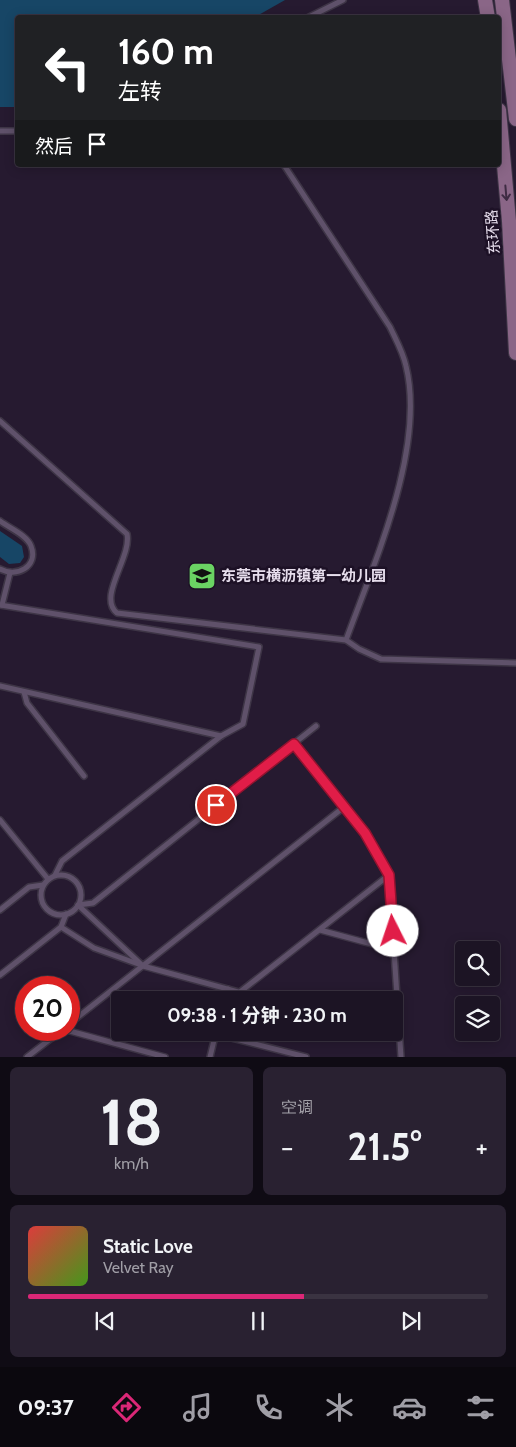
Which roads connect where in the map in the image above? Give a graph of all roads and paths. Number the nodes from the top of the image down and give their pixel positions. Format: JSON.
{"nodes":[{"id":1,"x":343,"y":0,"type":"edge"},
{"id":2,"x":485,"y":0,"type":"edge"},
{"id":3,"x":502,"y":0,"type":"edge"},
{"id":4,"x":313,"y":15,"type":"edge"},
{"id":5,"x":488,"y":15,"type":"edge"},
{"id":6,"x":516,"y":119,"type":"edge"},
{"id":7,"x":501,"y":129,"type":"edge"},
{"id":8,"x":0,"y":131,"type":"edge"},
{"id":9,"x":15,"y":131,"type":"edge"},
{"id":10,"x":285,"y":167,"type":"edge"},
{"id":11,"x":514,"y":253,"type":"edge"},
{"id":12,"x":516,"y":353,"type":"edge"},
{"id":13,"x":0,"y":421,"type":"edge"},
{"id":14,"x":0,"y":521,"type":"edge"},
{"id":15,"x":0,"y":568,"type":"edge"},
{"id":16,"x":10,"y":573,"type":"junction"},
{"id":17,"x":1,"y":605,"type":"edge"},
{"id":18,"x":346,"y":640,"type":"junction"},
{"id":19,"x":516,"y":663,"type":"edge"},
{"id":20,"x":0,"y":686,"type":"edge"},
{"id":21,"x":24,"y":692,"type":"junction"},
{"id":22,"x":316,"y":726,"type":"dead end"},
{"id":23,"x":221,"y":736,"type":"junction"},
{"id":24,"x":294,"y":744,"type":"junction"},
{"id":25,"x":84,"y":776,"type":"dead end"},
{"id":26,"x":344,"y":807,"type":"junction"},
{"id":27,"x":0,"y":820,"type":"edge"},
{"id":28,"x":55,"y":875,"type":"junction"},
{"id":29,"x":389,"y":875,"type":"junction"},
{"id":30,"x":48,"y":879,"type":"junction"},
{"id":31,"x":43,"y":885,"type":"junction"},
{"id":32,"x":78,"y":905,"type":"junction"},
{"id":33,"x":0,"y":910,"type":"edge"},
{"id":34,"x":66,"y":914,"type":"junction"},
{"id":35,"x":61,"y":927,"type":"junction"},
{"id":36,"x":320,"y":930,"type":"junction"},
{"id":37,"x":394,"y":950,"type":"junction"},
{"id":38,"x":143,"y":966,"type":"junction"},
{"id":39,"x":0,"y":975,"type":"edge"},
{"id":40,"x":228,"y":989,"type":"joint"},
{"id":41,"x":236,"y":991,"type":"edge"},
{"id":42,"x":241,"y":991,"type":"edge"},
{"id":43,"x":396,"y":991,"type":"edge"},
{"id":44,"x":80,"y":1015,"type":"edge"},
{"id":45,"x":80,"y":1034,"type":"edge"},
{"id":46,"x":48,"y":1041,"type":"edge"},
{"id":47,"x":214,"y":1041,"type":"edge"},
{"id":48,"x":246,"y":1041,"type":"edge"},
{"id":49,"x":399,"y":1041,"type":"edge"},
{"id":50,"x":28,"y":1057,"type":"edge"},
{"id":51,"x":165,"y":1057,"type":"edge"},
{"id":52,"x":210,"y":1057,"type":"edge"},
{"id":53,"x":306,"y":1057,"type":"edge"},
{"id":54,"x":401,"y":1057,"type":"edge"}],
"edges":[{"from":1,"to":4,"type":"lane"},
{"from":2,"to":5,"type":"main road"},
{"from":3,"to":6,"type":"main road"},
{"from":7,"to":11,"type":"main road","name":"东环路","one_way":true},
{"from":8,"to":9,"type":"lane"},
{"from":10,"to":18,"type":"lane"},
{"from":11,"to":12,"type":"main road","name":"东环路"},
{"from":13,"to":18,"type":"lane"},
{"from":14,"to":16,"type":"lane"},
{"from":15,"to":16,"type":"lane"},
{"from":16,"to":17,"type":"lane"},
{"from":17,"to":23,"type":"lane"},
{"from":18,"to":19,"type":"lane"},
{"from":20,"to":21,"type":"lane"},
{"from":21,"to":23,"type":"lane"},
{"from":21,"to":25,"type":"lane"},
{"from":22,"to":24,"type":"lane"},
{"from":23,"to":28,"type":"lane"},
{"from":24,"to":26,"type":"lane"},
{"from":24,"to":32,"type":"lane"},
{"from":26,"to":29,"type":"lane"},
{"from":26,"to":38,"type":"lane"},
{"from":27,"to":30,"type":"lane"},
{"from":28,"to":30,"type":"lane"},
{"from":28,"to":32,"type":"lane"},
{"from":29,"to":36,"type":"lane"},
{"from":29,"to":37,"type":"lane"},
{"from":30,"to":31,"type":"lane"},
{"from":31,"to":33,"type":"lane"},
{"from":31,"to":34,"type":"lane"},
{"from":32,"to":34,"type":"lane"},
{"from":32,"to":38,"type":"lane"},
{"from":34,"to":35,"type":"lane"},
{"from":35,"to":38,"type":"lane"},
{"from":35,"to":39,"type":"lane"},
{"from":36,"to":37,"type":"lane"},
{"from":36,"to":42,"type":"lane"},
{"from":37,"to":43,"type":"lane"},
{"from":38,"to":40,"type":"lane"},
{"from":38,"to":44,"type":"lane"},
{"from":40,"to":41,"type":"lane"},
{"from":45,"to":51,"type":"lane"},
{"from":46,"to":50,"type":"lane"},
{"from":47,"to":52,"type":"lane"},
{"from":48,"to":53,"type":"lane"},
{"from":49,"to":54,"type":"lane"}]}
